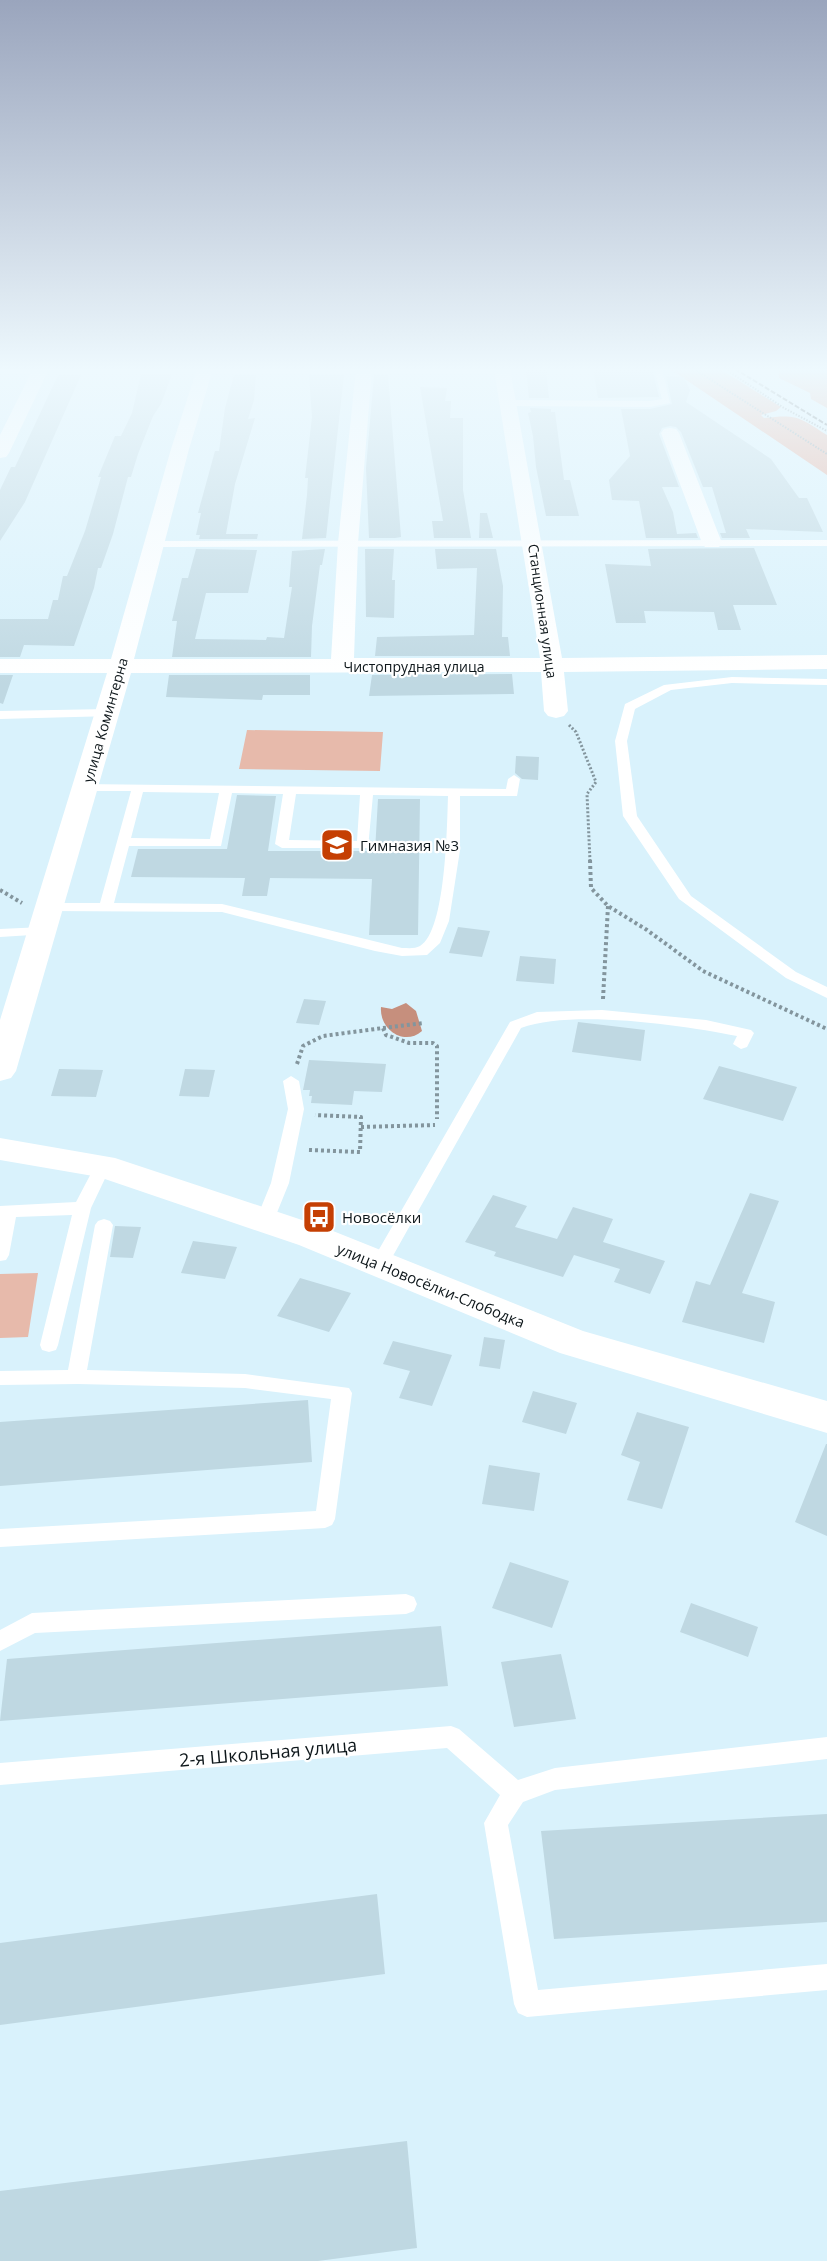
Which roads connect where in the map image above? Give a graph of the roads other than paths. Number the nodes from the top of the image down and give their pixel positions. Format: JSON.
{"nodes":[{"id":1,"x":173,"y":475,"type":"edge"},
{"id":2,"x":354,"y":475,"type":"edge"},
{"id":3,"x":521,"y":475,"type":"edge"},
{"id":4,"x":686,"y":475,"type":"edge"},
{"id":5,"x":533,"y":542,"type":"junction"},
{"id":6,"x":348,"y":543,"type":"junction"},
{"id":7,"x":712,"y":543,"type":"junction"},
{"id":8,"x":827,"y":543,"type":"edge"},
{"id":9,"x":155,"y":544,"type":"junction"},
{"id":10,"x":827,"y":662,"type":"edge"},
{"id":11,"x":552,"y":665,"type":"junction"},
{"id":12,"x":0,"y":666,"type":"edge"},
{"id":13,"x":121,"y":666,"type":"junction"},
{"id":14,"x":342,"y":666,"type":"junction"},
{"id":15,"x":827,"y":682,"type":"edge"},
{"id":16,"x":556,"y":711,"type":"road end"},
{"id":17,"x":108,"y":713,"type":"junction"},
{"id":18,"x":0,"y":715,"type":"edge"},
{"id":19,"x":514,"y":779,"type":"dead end"},
{"id":20,"x":86,"y":787,"type":"junction"},
{"id":21,"x":138,"y":788,"type":"junction"},
{"id":22,"x":226,"y":789,"type":"junction"},
{"id":23,"x":290,"y":790,"type":"junction"},
{"id":24,"x":367,"y":791,"type":"junction"},
{"id":25,"x":454,"y":792,"type":"junction"},
{"id":26,"x":124,"y":842,"type":"junction"},
{"id":27,"x":49,"y":907,"type":"junction"},
{"id":28,"x":106,"y":907,"type":"junction"},
{"id":29,"x":43,"y":931,"type":"junction"},
{"id":30,"x":0,"y":933,"type":"edge"},
{"id":31,"x":827,"y":993,"type":"edge"},
{"id":32,"x":741,"y":1044,"type":"dead end"},
{"id":33,"x":0,"y":1071,"type":"edge"},
{"id":34,"x":291,"y":1081,"type":"road end"},
{"id":35,"x":0,"y":1149,"type":"edge"},
{"id":36,"x":103,"y":1166,"type":"junction"},
{"id":37,"x":82,"y":1208,"type":"junction"},
{"id":38,"x":4,"y":1212,"type":"edge"},
{"id":39,"x":265,"y":1220,"type":"junction"},
{"id":40,"x":104,"y":1225,"type":"dead end"},
{"id":41,"x":0,"y":1255,"type":"edge"},
{"id":42,"x":379,"y":1265,"type":"junction"},
{"id":43,"x":49,"y":1345,"type":"dead end"},
{"id":44,"x":78,"y":1377,"type":"junction"},
{"id":45,"x":0,"y":1378,"type":"edge"},
{"id":46,"x":827,"y":1417,"type":"edge"},
{"id":47,"x":0,"y":1538,"type":"edge"},
{"id":48,"x":406,"y":1604,"type":"dead end"},
{"id":49,"x":0,"y":1641,"type":"edge"},
{"id":50,"x":827,"y":1748,"type":"edge"},
{"id":51,"x":0,"y":1774,"type":"edge"},
{"id":52,"x":515,"y":1793,"type":"junction"},
{"id":53,"x":827,"y":1977,"type":"edge"}],
"edges":[{"from":1,"to":9,"type":"street","name":"улица Коминтерна"},
{"from":2,"to":6,"type":"street"},
{"from":3,"to":5,"type":"street","name":"Станционная улица"},
{"from":4,"to":7,"type":"street"},
{"from":5,"to":6,"type":"lane"},
{"from":5,"to":7,"type":"lane"},
{"from":5,"to":11,"type":"street","name":"Станционная улица"},
{"from":6,"to":9,"type":"lane"},
{"from":6,"to":14,"type":"street"},
{"from":7,"to":8,"type":"lane"},
{"from":9,"to":13,"type":"street","name":"улица Коминтерна"},
{"from":10,"to":11,"type":"street","name":"Чистопрудная улица"},
{"from":11,"to":14,"type":"street","name":"Чистопрудная улица"},
{"from":11,"to":16,"type":"street","name":"Станционная улица"},
{"from":12,"to":13,"type":"street","name":"Чистопрудная улица"},
{"from":13,"to":14,"type":"street","name":"Чистопрудная улица"},
{"from":13,"to":17,"type":"street","name":"улица Коминтерна"},
{"from":15,"to":31,"type":"lane"},
{"from":17,"to":18,"type":"lane"},
{"from":17,"to":20,"type":"street","name":"улица Коминтерна"},
{"from":19,"to":25,"type":"lane"},
{"from":20,"to":21,"type":"lane"},
{"from":20,"to":27,"type":"street","name":"улица Коминтерна"},
{"from":21,"to":22,"type":"lane"},
{"from":21,"to":26,"type":"lane"},
{"from":22,"to":23,"type":"lane"},
{"from":22,"to":26,"type":"lane"},
{"from":23,"to":24,"type":"lane"},
{"from":23,"to":24,"type":"lane"},
{"from":24,"to":25,"type":"lane"},
{"from":25,"to":28,"type":"lane"},
{"from":26,"to":28,"type":"lane"},
{"from":27,"to":28,"type":"lane"},
{"from":27,"to":29,"type":"street","name":"улица Коминтерна"},
{"from":29,"to":30,"type":"lane"},
{"from":29,"to":33,"type":"street","name":"улица Коминтерна"},
{"from":32,"to":42,"type":"lane"},
{"from":34,"to":39,"type":"lane"},
{"from":35,"to":36,"type":"street","name":"улица Новосёлки-Слободка"},
{"from":36,"to":37,"type":"lane"},
{"from":36,"to":39,"type":"street","name":"улица Новосёлки-Слободка"},
{"from":37,"to":38,"type":"lane"},
{"from":37,"to":43,"type":"lane"},
{"from":38,"to":41,"type":"lane"},
{"from":39,"to":42,"type":"street","name":"улица Новосёлки-Слободка"},
{"from":40,"to":44,"type":"lane"},
{"from":42,"to":46,"type":"street","name":"улица Новосёлки-Слободка"},
{"from":44,"to":45,"type":"lane"},
{"from":44,"to":47,"type":"lane"},
{"from":48,"to":49,"type":"lane"},
{"from":50,"to":52,"type":"lane"},
{"from":51,"to":52,"type":"lane","name":"2-я Школьная улица"},
{"from":52,"to":53,"type":"lane"}]}
